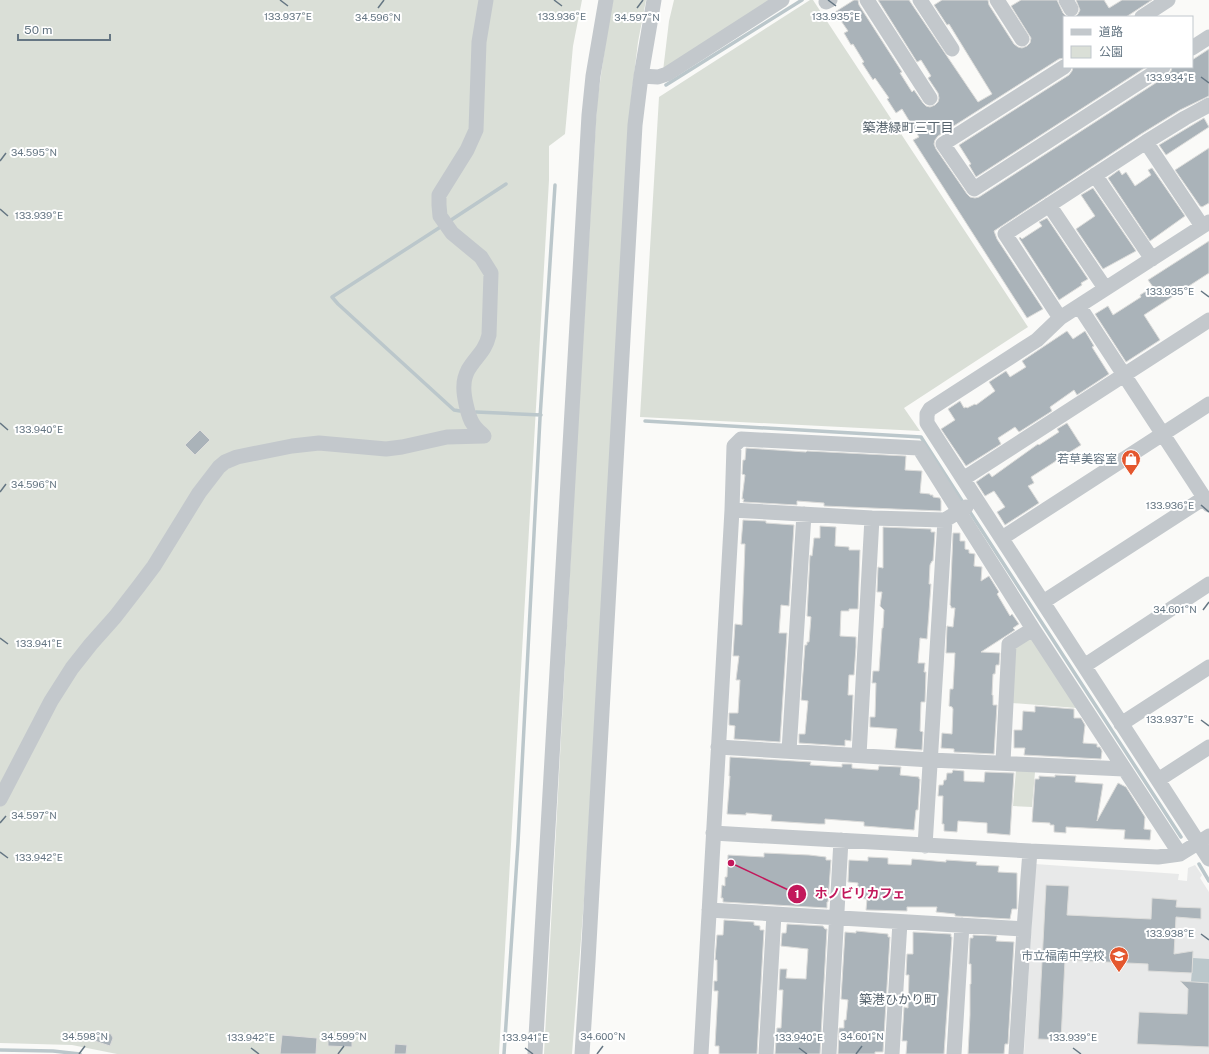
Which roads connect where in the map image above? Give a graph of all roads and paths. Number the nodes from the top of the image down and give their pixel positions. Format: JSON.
{"nodes":[{"id":1,"x":486,"y":0,"type":"edge"},
{"id":2,"x":606,"y":0,"type":"edge"},
{"id":3,"x":654,"y":0,"type":"edge"},
{"id":4,"x":782,"y":0,"type":"edge"},
{"id":5,"x":867,"y":0,"type":"edge"},
{"id":6,"x":920,"y":0,"type":"edge"},
{"id":7,"x":1168,"y":0,"type":"edge"},
{"id":8,"x":1002,"y":2,"type":"edge"},
{"id":9,"x":1144,"y":16,"type":"edge"},
{"id":10,"x":1209,"y":37,"type":"edge"},
{"id":11,"x":1022,"y":39,"type":"dead end"},
{"id":12,"x":1193,"y":47,"type":"edge"},
{"id":13,"x":952,"y":49,"type":"dead end"},
{"id":14,"x":1063,"y":68,"type":"edge"},
{"id":15,"x":1161,"y":68,"type":"edge"},
{"id":16,"x":641,"y":76,"type":"junction"},
{"id":17,"x":930,"y":98,"type":"dead end"},
{"id":18,"x":1209,"y":105,"type":"edge"},
{"id":19,"x":1146,"y":142,"type":"junction"},
{"id":20,"x":1095,"y":175,"type":"junction"},
{"id":21,"x":1049,"y":205,"type":"junction"},
{"id":22,"x":1205,"y":224,"type":"edge"},
{"id":23,"x":1152,"y":259,"type":"junction"},
{"id":24,"x":1105,"y":288,"type":"junction"},
{"id":25,"x":1078,"y":306,"type":"junction"},
{"id":26,"x":1060,"y":318,"type":"junction"},
{"id":27,"x":1209,"y":320,"type":"edge"},
{"id":28,"x":1124,"y":375,"type":"junction"},
{"id":29,"x":1209,"y":404,"type":"edge"},
{"id":30,"x":1163,"y":434,"type":"junction"},
{"id":31,"x":963,"y":479,"type":"junction"},
{"id":32,"x":1207,"y":502,"type":"edge"},
{"id":33,"x":967,"y":506,"type":"junction"},
{"id":34,"x":732,"y":510,"type":"junction"},
{"id":35,"x":804,"y":514,"type":"junction"},
{"id":36,"x":872,"y":518,"type":"junction"},
{"id":37,"x":945,"y":520,"type":"junction"},
{"id":38,"x":1002,"y":538,"type":"junction"},
{"id":39,"x":1209,"y":584,"type":"edge"},
{"id":40,"x":1042,"y":602,"type":"junction"},
{"id":41,"x":1033,"y":629,"type":"junction"},
{"id":42,"x":1084,"y":666,"type":"junction"},
{"id":43,"x":1209,"y":667,"type":"edge"},
{"id":44,"x":1121,"y":724,"type":"junction"},
{"id":45,"x":718,"y":747,"type":"junction"},
{"id":46,"x":1209,"y":747,"type":"edge"},
{"id":47,"x":789,"y":751,"type":"junction"},
{"id":48,"x":858,"y":755,"type":"junction"},
{"id":49,"x":931,"y":760,"type":"junction"},
{"id":50,"x":1002,"y":762,"type":"junction"},
{"id":51,"x":1124,"y":769,"type":"junction"},
{"id":52,"x":1158,"y":780,"type":"junction"},
{"id":53,"x":0,"y":799,"type":"edge"},
{"id":54,"x":713,"y":833,"type":"junction"},
{"id":55,"x":842,"y":840,"type":"junction"},
{"id":56,"x":1204,"y":840,"type":"edge"},
{"id":57,"x":925,"y":846,"type":"junction"},
{"id":58,"x":1030,"y":851,"type":"junction"},
{"id":59,"x":1180,"y":854,"type":"junction"},
{"id":60,"x":1209,"y":859,"type":"edge"},
{"id":61,"x":709,"y":910,"type":"junction"},
{"id":62,"x":774,"y":914,"type":"junction"},
{"id":63,"x":837,"y":918,"type":"junction"},
{"id":64,"x":900,"y":922,"type":"junction"},
{"id":65,"x":962,"y":925,"type":"junction"},
{"id":66,"x":1024,"y":929,"type":"junction"},
{"id":67,"x":535,"y":1054,"type":"edge"},
{"id":68,"x":582,"y":1054,"type":"edge"},
{"id":69,"x":701,"y":1054,"type":"edge"},
{"id":70,"x":766,"y":1054,"type":"edge"},
{"id":71,"x":829,"y":1054,"type":"edge"},
{"id":72,"x":892,"y":1054,"type":"edge"},
{"id":73,"x":954,"y":1054,"type":"edge"},
{"id":74,"x":1016,"y":1054,"type":"edge"}],
"edges":[{"from":1,"to":53,"type":"street"},
{"from":2,"to":67,"type":"street"},
{"from":3,"to":16,"type":"street"},
{"from":4,"to":16,"type":"street"},
{"from":5,"to":17,"type":"street"},
{"from":6,"to":13,"type":"street"},
{"from":7,"to":9,"type":"street"},
{"from":8,"to":11,"type":"street"},
{"from":10,"to":12,"type":"street"},
{"from":14,"to":15,"type":"street"},
{"from":16,"to":68,"type":"street"},
{"from":18,"to":19,"type":"street"},
{"from":19,"to":20,"type":"street"},
{"from":19,"to":22,"type":"street"},
{"from":20,"to":21,"type":"street"},
{"from":20,"to":23,"type":"street"},
{"from":21,"to":24,"type":"street"},
{"from":21,"to":26,"type":"street"},
{"from":22,"to":23,"type":"street"},
{"from":23,"to":24,"type":"street"},
{"from":24,"to":25,"type":"street"},
{"from":25,"to":26,"type":"street"},
{"from":25,"to":28,"type":"street"},
{"from":26,"to":31,"type":"street"},
{"from":27,"to":28,"type":"street"},
{"from":28,"to":30,"type":"street"},
{"from":28,"to":31,"type":"street"},
{"from":29,"to":30,"type":"street"},
{"from":30,"to":32,"type":"street"},
{"from":30,"to":38,"type":"street"},
{"from":31,"to":33,"type":"street"},
{"from":32,"to":40,"type":"street"},
{"from":33,"to":34,"type":"street"},
{"from":33,"to":37,"type":"street"},
{"from":33,"to":38,"type":"street"},
{"from":33,"to":41,"type":"street"},
{"from":34,"to":35,"type":"street"},
{"from":34,"to":45,"type":"street"},
{"from":35,"to":36,"type":"street"},
{"from":35,"to":47,"type":"street"},
{"from":36,"to":37,"type":"street"},
{"from":36,"to":48,"type":"street"},
{"from":37,"to":49,"type":"street"},
{"from":38,"to":40,"type":"street"},
{"from":39,"to":42,"type":"street"},
{"from":40,"to":42,"type":"street"},
{"from":41,"to":50,"type":"street"},
{"from":41,"to":51,"type":"street"},
{"from":42,"to":44,"type":"street"},
{"from":43,"to":44,"type":"street"},
{"from":44,"to":52,"type":"street"},
{"from":45,"to":47,"type":"street"},
{"from":45,"to":54,"type":"street"},
{"from":46,"to":52,"type":"street"},
{"from":47,"to":48,"type":"street"},
{"from":48,"to":49,"type":"street"},
{"from":49,"to":50,"type":"street"},
{"from":49,"to":57,"type":"street"},
{"from":50,"to":51,"type":"street"},
{"from":51,"to":59,"type":"street"},
{"from":52,"to":56,"type":"street"},
{"from":54,"to":55,"type":"street"},
{"from":54,"to":61,"type":"street"},
{"from":55,"to":57,"type":"street"},
{"from":55,"to":63,"type":"street"},
{"from":56,"to":59,"type":"street"},
{"from":56,"to":60,"type":"street"},
{"from":57,"to":58,"type":"street"},
{"from":58,"to":59,"type":"street"},
{"from":58,"to":66,"type":"street"},
{"from":61,"to":62,"type":"street"},
{"from":61,"to":69,"type":"street"},
{"from":62,"to":63,"type":"street"},
{"from":62,"to":70,"type":"street"},
{"from":63,"to":64,"type":"street"},
{"from":63,"to":71,"type":"street"},
{"from":64,"to":65,"type":"street"},
{"from":64,"to":72,"type":"street"},
{"from":65,"to":66,"type":"street"},
{"from":65,"to":73,"type":"street"},
{"from":66,"to":74,"type":"street"}]}
